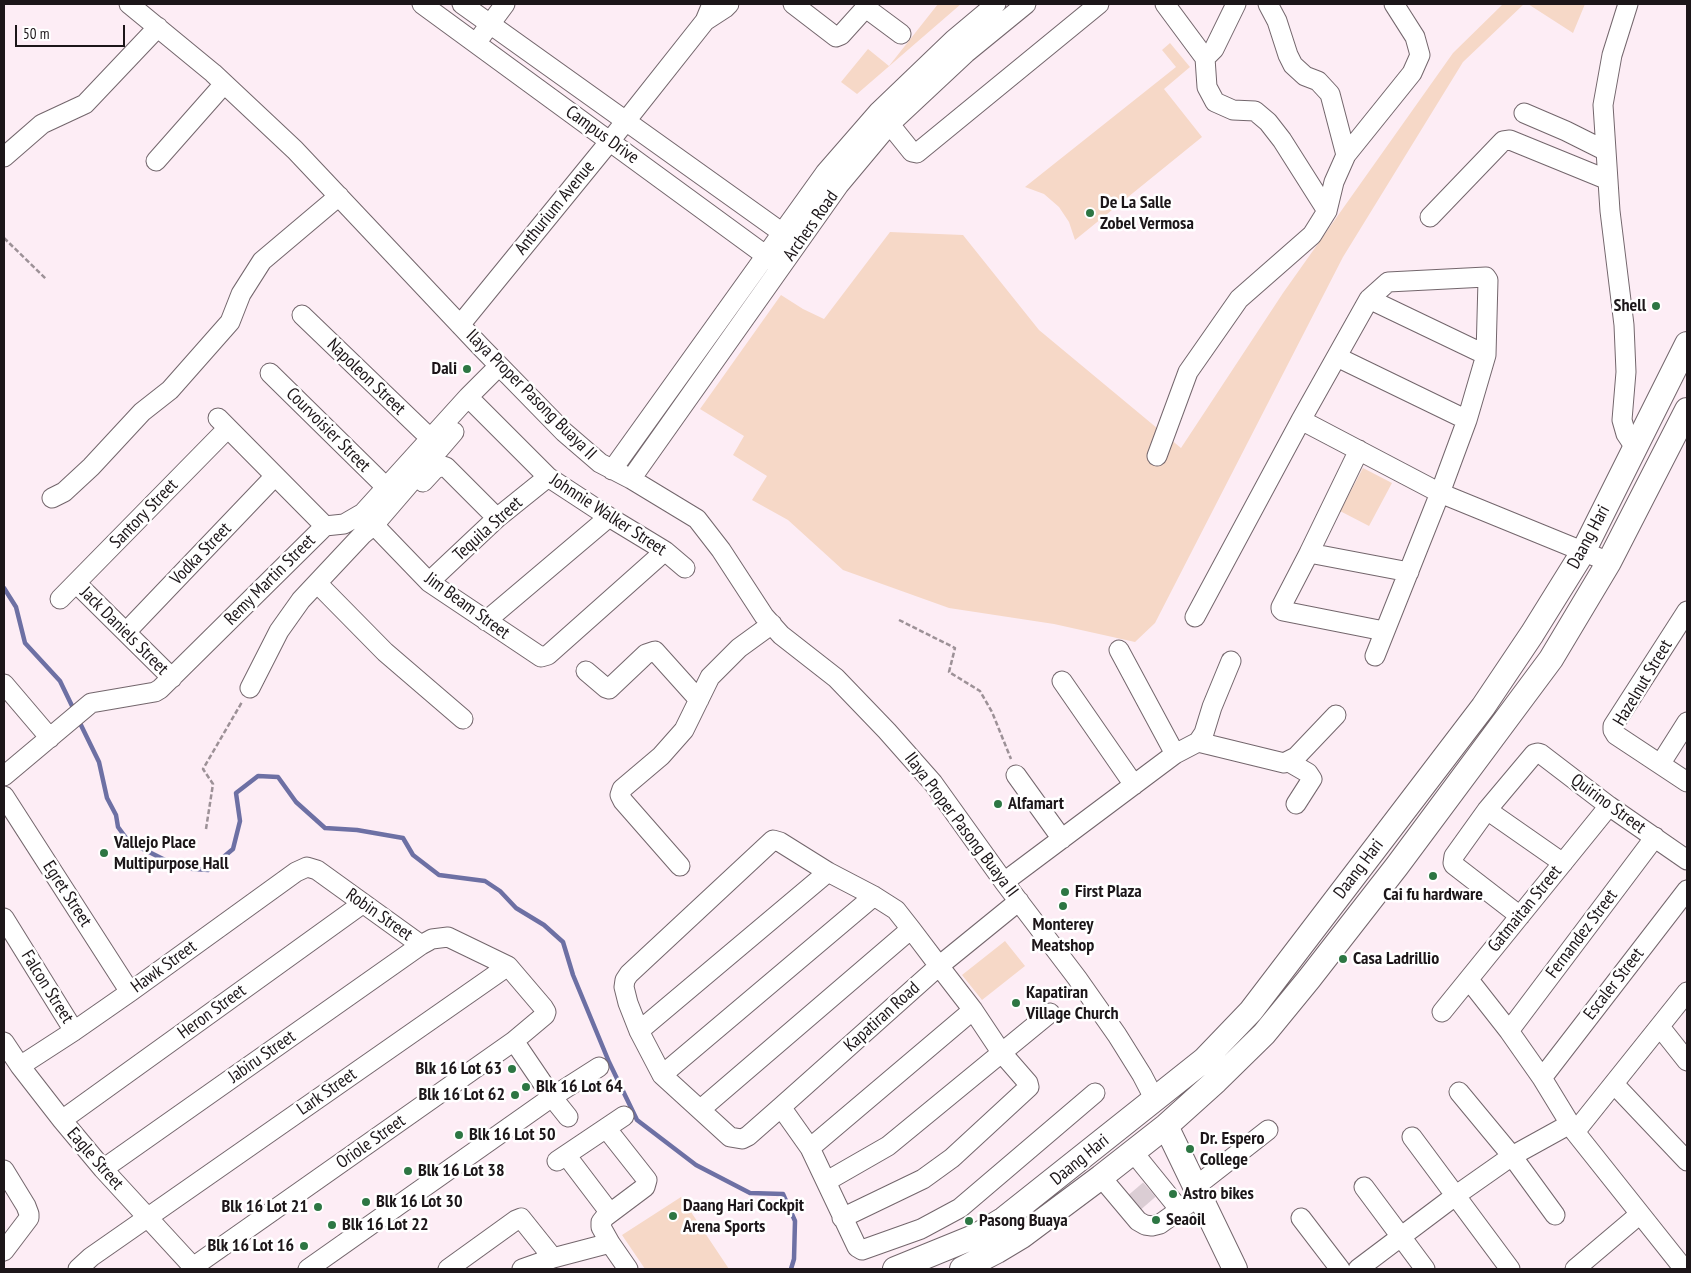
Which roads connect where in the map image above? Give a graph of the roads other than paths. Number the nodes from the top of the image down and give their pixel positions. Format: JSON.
{"nodes":[{"id":1,"x":422,"y":4,"type":"edge"},
{"id":2,"x":462,"y":4,"type":"edge"},
{"id":3,"x":506,"y":4,"type":"edge"},
{"id":4,"x":729,"y":4,"type":"edge"},
{"id":5,"x":793,"y":4,"type":"edge"},
{"id":6,"x":996,"y":4,"type":"edge"},
{"id":7,"x":1026,"y":4,"type":"edge"},
{"id":8,"x":1099,"y":4,"type":"edge"},
{"id":9,"x":1165,"y":4,"type":"edge"},
{"id":10,"x":1236,"y":4,"type":"edge"},
{"id":11,"x":1268,"y":4,"type":"edge"},
{"id":12,"x":1394,"y":4,"type":"edge"},
{"id":13,"x":1628,"y":4,"type":"edge"},
{"id":14,"x":867,"y":6,"type":"edge"},
{"id":15,"x":139,"y":7,"type":"edge"},
{"id":16,"x":709,"y":12,"type":"edge"},
{"id":17,"x":490,"y":24,"type":"junction"},
{"id":18,"x":158,"y":28,"type":"junction"},
{"id":19,"x":901,"y":34,"type":"dead end"},
{"id":20,"x":476,"y":43,"type":"junction"},
{"id":21,"x":1205,"y":58,"type":"junction"},
{"id":22,"x":224,"y":84,"type":"junction"},
{"id":23,"x":1524,"y":113,"type":"dead end"},
{"id":24,"x":885,"y":118,"type":"junction"},
{"id":25,"x":625,"y":122,"type":"junction"},
{"id":26,"x":610,"y":141,"type":"junction"},
{"id":27,"x":1606,"y":151,"type":"junction"},
{"id":28,"x":1346,"y":155,"type":"junction"},
{"id":29,"x":4,"y":157,"type":"edge"},
{"id":30,"x":156,"y":161,"type":"dead end"},
{"id":31,"x":1608,"y":180,"type":"junction"},
{"id":32,"x":339,"y":196,"type":"junction"},
{"id":33,"x":1327,"y":212,"type":"junction"},
{"id":34,"x":1430,"y":217,"type":"dead end"},
{"id":35,"x":782,"y":233,"type":"junction"},
{"id":36,"x":798,"y":244,"type":"junction"},
{"id":37,"x":766,"y":256,"type":"junction"},
{"id":38,"x":782,"y":268,"type":"junction"},
{"id":39,"x":1369,"y":299,"type":"junction"},
{"id":40,"x":302,"y":314,"type":"dead end"},
{"id":41,"x":460,"y":324,"type":"junction"},
{"id":42,"x":1687,"y":344,"type":"edge"},
{"id":43,"x":1486,"y":355,"type":"junction"},
{"id":44,"x":1337,"y":358,"type":"junction"},
{"id":45,"x":499,"y":366,"type":"junction"},
{"id":46,"x":270,"y":373,"type":"dead end"},
{"id":47,"x":473,"y":401,"type":"junction"},
{"id":48,"x":1687,"y":410,"type":"edge"},
{"id":49,"x":1301,"y":420,"type":"junction"},
{"id":50,"x":1467,"y":420,"type":"junction"},
{"id":51,"x":431,"y":439,"type":"junction"},
{"id":52,"x":1636,"y":449,"type":"junction"},
{"id":53,"x":1359,"y":450,"type":"junction"},
{"id":54,"x":1157,"y":456,"type":"dead end"},
{"id":55,"x":612,"y":470,"type":"junction"},
{"id":56,"x":275,"y":476,"type":"junction"},
{"id":57,"x":548,"y":477,"type":"junction"},
{"id":58,"x":631,"y":479,"type":"junction"},
{"id":59,"x":387,"y":488,"type":"junction"},
{"id":60,"x":1440,"y":493,"type":"junction"},
{"id":61,"x":52,"y":498,"type":"dead end"},
{"id":62,"x":609,"y":517,"type":"junction"},
{"id":63,"x":497,"y":518,"type":"junction"},
{"id":64,"x":325,"y":526,"type":"junction"},
{"id":65,"x":376,"y":528,"type":"junction"},
{"id":66,"x":665,"y":552,"type":"junction"},
{"id":67,"x":1583,"y":552,"type":"junction"},
{"id":68,"x":1309,"y":553,"type":"junction"},
{"id":69,"x":1609,"y":562,"type":"junction"},
{"id":70,"x":685,"y":568,"type":"dead end"},
{"id":71,"x":1409,"y":572,"type":"junction"},
{"id":72,"x":430,"y":582,"type":"junction"},
{"id":73,"x":76,"y":583,"type":"junction"},
{"id":74,"x":317,"y":583,"type":"junction"},
{"id":75,"x":60,"y":599,"type":"dead end"},
{"id":76,"x":1687,"y":611,"type":"edge"},
{"id":77,"x":1195,"y":617,"type":"dead end"},
{"id":78,"x":486,"y":621,"type":"junction"},
{"id":79,"x":772,"y":624,"type":"junction"},
{"id":80,"x":1384,"y":631,"type":"junction"},
{"id":81,"x":126,"y":632,"type":"junction"},
{"id":82,"x":1119,"y":650,"type":"dead end"},
{"id":83,"x":1375,"y":656,"type":"dead end"},
{"id":84,"x":1231,"y":662,"type":"dead end"},
{"id":85,"x":586,"y":671,"type":"dead end"},
{"id":86,"x":172,"y":678,"type":"junction"},
{"id":87,"x":1062,"y":681,"type":"dead end"},
{"id":88,"x":5,"y":688,"type":"edge"},
{"id":89,"x":250,"y":688,"type":"road end"},
{"id":90,"x":699,"y":700,"type":"junction"},
{"id":91,"x":1336,"y":715,"type":"dead end"},
{"id":92,"x":463,"y":719,"type":"dead end"},
{"id":93,"x":1687,"y":722,"type":"edge"},
{"id":94,"x":50,"y":738,"type":"junction"},
{"id":95,"x":1198,"y":742,"type":"junction"},
{"id":96,"x":1175,"y":754,"type":"junction"},
{"id":97,"x":1289,"y":762,"type":"junction"},
{"id":98,"x":1661,"y":763,"type":"junction"},
{"id":99,"x":1016,"y":775,"type":"road end"},
{"id":100,"x":4,"y":776,"type":"edge"},
{"id":101,"x":1687,"y":782,"type":"edge"},
{"id":102,"x":1134,"y":785,"type":"junction"},
{"id":103,"x":4,"y":796,"type":"edge"},
{"id":104,"x":1296,"y":804,"type":"dead end"},
{"id":105,"x":1609,"y":806,"type":"junction"},
{"id":106,"x":1487,"y":810,"type":"junction"},
{"id":107,"x":1655,"y":837,"type":"junction"},
{"id":108,"x":1062,"y":839,"type":"junction"},
{"id":109,"x":1687,"y":860,"type":"edge"},
{"id":110,"x":1563,"y":863,"type":"junction"},
{"id":111,"x":680,"y":866,"type":"dead end"},
{"id":112,"x":308,"y":868,"type":"joint"},
{"id":113,"x":828,"y":872,"type":"junction"},
{"id":114,"x":1004,"y":882,"type":"junction"},
{"id":115,"x":1687,"y":890,"type":"edge"},
{"id":116,"x":874,"y":896,"type":"junction"},
{"id":117,"x":1019,"y":901,"type":"junction"},
{"id":118,"x":362,"y":904,"type":"junction"},
{"id":119,"x":1520,"y":916,"type":"junction"},
{"id":120,"x":4,"y":918,"type":"edge"},
{"id":121,"x":911,"y":929,"type":"junction"},
{"id":122,"x":421,"y":944,"type":"junction"},
{"id":123,"x":508,"y":966,"type":"junction"},
{"id":124,"x":939,"y":966,"type":"junction"},
{"id":125,"x":1469,"y":980,"type":"junction"},
{"id":126,"x":130,"y":992,"type":"junction"},
{"id":127,"x":1687,"y":992,"type":"edge"},
{"id":128,"x":973,"y":1010,"type":"junction"},
{"id":129,"x":546,"y":1012,"type":"joint"},
{"id":130,"x":1442,"y":1012,"type":"dead end"},
{"id":131,"x":1050,"y":1013,"type":"dead end"},
{"id":132,"x":1660,"y":1027,"type":"junction"},
{"id":133,"x":74,"y":1031,"type":"junction"},
{"id":134,"x":639,"y":1031,"type":"junction"},
{"id":135,"x":1509,"y":1031,"type":"junction"},
{"id":136,"x":514,"y":1040,"type":"junction"},
{"id":137,"x":4,"y":1042,"type":"edge"},
{"id":138,"x":1001,"y":1052,"type":"junction"},
{"id":139,"x":1687,"y":1061,"type":"edge"},
{"id":140,"x":20,"y":1066,"type":"junction"},
{"id":141,"x":599,"y":1067,"type":"dead end"},
{"id":142,"x":662,"y":1075,"type":"junction"},
{"id":143,"x":1542,"y":1078,"type":"junction"},
{"id":144,"x":1614,"y":1084,"type":"junction"},
{"id":145,"x":1459,"y":1092,"type":"dead end"},
{"id":146,"x":1095,"y":1093,"type":"dead end"},
{"id":147,"x":552,"y":1097,"type":"junction"},
{"id":148,"x":1155,"y":1100,"type":"junction"},
{"id":149,"x":781,"y":1107,"type":"junction"},
{"id":150,"x":701,"y":1109,"type":"junction"},
{"id":151,"x":624,"y":1116,"type":"dead end"},
{"id":152,"x":568,"y":1117,"type":"dead end"},
{"id":153,"x":62,"y":1120,"type":"junction"},
{"id":154,"x":1166,"y":1126,"type":"junction"},
{"id":155,"x":606,"y":1128,"type":"junction"},
{"id":156,"x":1572,"y":1128,"type":"junction"},
{"id":157,"x":1268,"y":1130,"type":"dead end"},
{"id":158,"x":1412,"y":1137,"type":"dead end"},
{"id":159,"x":810,"y":1148,"type":"junction"},
{"id":160,"x":1133,"y":1152,"type":"junction"},
{"id":161,"x":1512,"y":1156,"type":"junction"},
{"id":162,"x":1687,"y":1161,"type":"edge"},
{"id":163,"x":4,"y":1170,"type":"edge"},
{"id":164,"x":103,"y":1170,"type":"junction"},
{"id":165,"x":1101,"y":1177,"type":"junction"},
{"id":166,"x":827,"y":1181,"type":"junction"},
{"id":167,"x":1364,"y":1187,"type":"dead end"},
{"id":168,"x":1197,"y":1192,"type":"junction"},
{"id":169,"x":1455,"y":1196,"type":"junction"},
{"id":170,"x":1180,"y":1210,"type":"junction"},
{"id":171,"x":610,"y":1213,"type":"junction"},
{"id":172,"x":1640,"y":1214,"type":"junction"},
{"id":173,"x":1555,"y":1215,"type":"dead end"},
{"id":174,"x":147,"y":1218,"type":"junction"},
{"id":175,"x":842,"y":1218,"type":"junction"},
{"id":176,"x":1301,"y":1218,"type":"dead end"},
{"id":177,"x":1400,"y":1238,"type":"junction"},
{"id":178,"x":610,"y":1243,"type":"junction"},
{"id":179,"x":4,"y":1251,"type":"edge"},
{"id":180,"x":554,"y":1258,"type":"junction"},
{"id":181,"x":90,"y":1265,"type":"edge"},
{"id":182,"x":1684,"y":1267,"type":"edge"},
{"id":183,"x":194,"y":1268,"type":"edge"},
{"id":184,"x":308,"y":1269,"type":"edge"},
{"id":185,"x":448,"y":1269,"type":"edge"},
{"id":186,"x":522,"y":1269,"type":"edge"},
{"id":187,"x":628,"y":1269,"type":"edge"},
{"id":188,"x":896,"y":1269,"type":"edge"},
{"id":189,"x":962,"y":1269,"type":"edge"},
{"id":190,"x":1235,"y":1269,"type":"edge"},
{"id":191,"x":1340,"y":1269,"type":"edge"},
{"id":192,"x":1358,"y":1269,"type":"edge"},
{"id":193,"x":1425,"y":1269,"type":"edge"},
{"id":194,"x":1510,"y":1269,"type":"edge"},
{"id":195,"x":1575,"y":1269,"type":"edge"}],
"edges":[{"from":1,"to":20,"type":"street","name":"Campus Drive"},
{"from":2,"to":17,"type":"street","name":"Campus Drive"},
{"from":3,"to":17,"type":"street"},
{"from":4,"to":16,"type":"street","name":"Anthurium Avenue"},
{"from":5,"to":14,"type":"street"},
{"from":6,"to":24,"type":"street","name":"Archers Road"},
{"from":7,"to":24,"type":"street","name":"Archers Road"},
{"from":8,"to":24,"type":"street"},
{"from":9,"to":21,"type":"street"},
{"from":10,"to":21,"type":"street"},
{"from":11,"to":28,"type":"street"},
{"from":12,"to":28,"type":"street"},
{"from":13,"to":27,"type":"street"},
{"from":14,"to":19,"type":"street"},
{"from":15,"to":18,"type":"street","name":"Ilaya Proper Pasong Buaya II"},
{"from":16,"to":25,"type":"street","name":"Anthurium Avenue"},
{"from":17,"to":20,"type":"street"},
{"from":17,"to":25,"type":"street","name":"Campus Drive"},
{"from":18,"to":22,"type":"street","name":"Ilaya Proper Pasong Buaya II"},
{"from":18,"to":29,"type":"street"},
{"from":20,"to":26,"type":"street","name":"Campus Drive"},
{"from":21,"to":33,"type":"street"},
{"from":22,"to":30,"type":"street"},
{"from":22,"to":32,"type":"street","name":"Ilaya Proper Pasong Buaya II"},
{"from":23,"to":27,"type":"street"},
{"from":24,"to":35,"type":"street","name":"Archers Road"},
{"from":24,"to":36,"type":"street","name":"Archers Road"},
{"from":25,"to":26,"type":"street","name":"Anthurium Avenue"},
{"from":25,"to":35,"type":"street","name":"Campus Drive"},
{"from":26,"to":37,"type":"street","name":"Campus Drive"},
{"from":26,"to":41,"type":"street","name":"Anthurium Avenue"},
{"from":27,"to":31,"type":"street"},
{"from":28,"to":33,"type":"street"},
{"from":31,"to":34,"type":"street"},
{"from":31,"to":52,"type":"street"},
{"from":32,"to":41,"type":"street","name":"Ilaya Proper Pasong Buaya II"},
{"from":32,"to":61,"type":"street"},
{"from":33,"to":54,"type":"street"},
{"from":35,"to":36,"type":"street","name":"Campus Drive"},
{"from":35,"to":37,"type":"street","name":"Archers Road"},
{"from":36,"to":38,"type":"street","name":"Archers Road"},
{"from":37,"to":38,"type":"street","name":"Campus Drive"},
{"from":37,"to":55,"type":"street","name":"Archers Road"},
{"from":38,"to":58,"type":"street","name":"Archers Road"},
{"from":39,"to":43,"type":"street"},
{"from":39,"to":43,"type":"street"},
{"from":39,"to":44,"type":"street"},
{"from":40,"to":51,"type":"street","name":"Napoleon Street"},
{"from":41,"to":45,"type":"street","name":"Ilaya Proper Pasong Buaya II"},
{"from":42,"to":52,"type":"main road","name":"Daang Hari"},
{"from":43,"to":50,"type":"street"},
{"from":44,"to":49,"type":"street"},
{"from":44,"to":50,"type":"street"},
{"from":45,"to":47,"type":"street","name":"Remy Martin Street"},
{"from":45,"to":55,"type":"street","name":"Ilaya Proper Pasong Buaya II"},
{"from":46,"to":59,"type":"street","name":"Courvoisier Street"},
{"from":47,"to":51,"type":"street","name":"Remy Martin Street"},
{"from":47,"to":57,"type":"street","name":"Johnnie Walker Street"},
{"from":47,"to":65,"type":"street"},
{"from":48,"to":69,"type":"main road","name":"Daang Hari"},
{"from":49,"to":53,"type":"street"},
{"from":49,"to":77,"type":"street"},
{"from":50,"to":60,"type":"street"},
{"from":51,"to":59,"type":"street","name":"Remy Martin Street"},
{"from":52,"to":67,"type":"main road","name":"Daang Hari"},
{"from":53,"to":60,"type":"street"},
{"from":53,"to":68,"type":"street"},
{"from":55,"to":58,"type":"street","name":"Ilaya Proper Pasong Buaya II"},
{"from":56,"to":64,"type":"street"},
{"from":56,"to":73,"type":"street","name":"Santory Street"},
{"from":56,"to":81,"type":"street","name":"Vodka Street"},
{"from":57,"to":62,"type":"street","name":"Johnnie Walker Street"},
{"from":57,"to":63,"type":"street","name":"Tequila Street"},
{"from":58,"to":79,"type":"street","name":"Ilaya Proper Pasong Buaya II"},
{"from":59,"to":64,"type":"street","name":"Remy Martin Street"},
{"from":60,"to":67,"type":"street"},
{"from":60,"to":71,"type":"street"},
{"from":62,"to":66,"type":"street","name":"Johnnie Walker Street"},
{"from":62,"to":78,"type":"street"},
{"from":63,"to":65,"type":"street"},
{"from":63,"to":72,"type":"street","name":"Tequila Street"},
{"from":64,"to":86,"type":"street","name":"Remy Martin Street"},
{"from":65,"to":72,"type":"street","name":"Jim Beam Street"},
{"from":65,"to":74,"type":"street"},
{"from":66,"to":70,"type":"street","name":"Johnnie Walker Street"},
{"from":66,"to":78,"type":"street","name":"Jim Beam Street"},
{"from":67,"to":69,"type":"street"},
{"from":67,"to":148,"type":"main road","name":"Daang Hari"},
{"from":68,"to":71,"type":"street"},
{"from":68,"to":80,"type":"street"},
{"from":69,"to":154,"type":"main road","name":"Daang Hari"},
{"from":71,"to":80,"type":"street"},
{"from":72,"to":78,"type":"street","name":"Jim Beam Street"},
{"from":73,"to":75,"type":"street","name":"Santory Street"},
{"from":73,"to":81,"type":"street","name":"Jack Daniels Street"},
{"from":74,"to":89,"type":"street"},
{"from":74,"to":92,"type":"street"},
{"from":76,"to":98,"type":"street","name":"Hazelnut Street"},
{"from":79,"to":90,"type":"street"},
{"from":79,"to":114,"type":"street","name":"Ilaya Proper Pasong Buaya II"},
{"from":80,"to":83,"type":"street"},
{"from":81,"to":86,"type":"street","name":"Jack Daniels Street"},
{"from":82,"to":96,"type":"street"},
{"from":84,"to":95,"type":"street"},
{"from":85,"to":90,"type":"street"},
{"from":86,"to":94,"type":"street","name":"Remy Martin Street"},
{"from":87,"to":102,"type":"street"},
{"from":88,"to":94,"type":"street"},
{"from":90,"to":111,"type":"street"},
{"from":91,"to":97,"type":"street"},
{"from":93,"to":98,"type":"street"},
{"from":94,"to":100,"type":"street"},
{"from":95,"to":96,"type":"street"},
{"from":95,"to":97,"type":"street"},
{"from":96,"to":102,"type":"street"},
{"from":97,"to":104,"type":"street"},
{"from":98,"to":101,"type":"street"},
{"from":99,"to":108,"type":"street"},
{"from":102,"to":108,"type":"street"},
{"from":103,"to":126,"type":"street","name":"Egret Street"},
{"from":105,"to":106,"type":"street","name":"Quirino Street"},
{"from":105,"to":107,"type":"street","name":"Quirino Street"},
{"from":105,"to":110,"type":"street","name":"Gatmaitan Street"},
{"from":106,"to":110,"type":"street"},
{"from":106,"to":119,"type":"street"},
{"from":107,"to":109,"type":"street","name":"Quirino Street"},
{"from":107,"to":135,"type":"street","name":"Fernandez Street"},
{"from":108,"to":114,"type":"street"},
{"from":110,"to":119,"type":"street","name":"Gatmaitan Street"},
{"from":112,"to":118,"type":"street","name":"Robin Street"},
{"from":112,"to":126,"type":"street","name":"Hawk Street"},
{"from":113,"to":116,"type":"street"},
{"from":113,"to":134,"type":"street"},
{"from":113,"to":134,"type":"street"},
{"from":114,"to":117,"type":"street","name":"Ilaya Proper Pasong Buaya II"},
{"from":115,"to":143,"type":"street","name":"Escaler Street"},
{"from":116,"to":121,"type":"street"},
{"from":116,"to":142,"type":"street"},
{"from":117,"to":124,"type":"street","name":"Kapatiran Road"},
{"from":117,"to":148,"type":"street","name":"Ilaya Proper Pasong Buaya II"},
{"from":118,"to":122,"type":"street","name":"Robin Street"},
{"from":118,"to":153,"type":"street","name":"Heron Street"},
{"from":119,"to":125,"type":"street","name":"Gatmaitan Street"},
{"from":120,"to":133,"type":"street","name":"Falcon Street"},
{"from":121,"to":124,"type":"street"},
{"from":121,"to":150,"type":"street"},
{"from":122,"to":123,"type":"street","name":"Robin Street"},
{"from":122,"to":164,"type":"street","name":"Jabiru Street"},
{"from":123,"to":129,"type":"street","name":"Robin Street"},
{"from":123,"to":174,"type":"street","name":"Lark Street"},
{"from":124,"to":128,"type":"street"},
{"from":124,"to":149,"type":"street","name":"Kapatiran Road"},
{"from":125,"to":130,"type":"street","name":"Gatmaitan Street"},
{"from":125,"to":135,"type":"street"},
{"from":126,"to":133,"type":"street","name":"Hawk Street"},
{"from":127,"to":132,"type":"street"},
{"from":128,"to":138,"type":"street"},
{"from":128,"to":159,"type":"street"},
{"from":129,"to":136,"type":"street","name":"Oriole Street"},
{"from":131,"to":138,"type":"street"},
{"from":132,"to":139,"type":"street"},
{"from":132,"to":144,"type":"street"},
{"from":133,"to":140,"type":"street","name":"Hawk Street"},
{"from":134,"to":142,"type":"street"},
{"from":135,"to":143,"type":"street"},
{"from":136,"to":147,"type":"street"},
{"from":136,"to":183,"type":"street","name":"Oriole Street"},
{"from":137,"to":140,"type":"street","name":"Eagle Street"},
{"from":138,"to":166,"type":"street"},
{"from":138,"to":175,"type":"street"},
{"from":140,"to":153,"type":"street","name":"Eagle Street"},
{"from":141,"to":147,"type":"street"},
{"from":142,"to":150,"type":"street"},
{"from":143,"to":156,"type":"street"},
{"from":144,"to":156,"type":"street"},
{"from":144,"to":162,"type":"street"},
{"from":145,"to":161,"type":"street"},
{"from":146,"to":175,"type":"street"},
{"from":147,"to":152,"type":"street"},
{"from":147,"to":184,"type":"street"},
{"from":148,"to":188,"type":"main road","name":"Daang Hari"},
{"from":149,"to":150,"type":"street","name":"Kapatiran Road"},
{"from":149,"to":159,"type":"street"},
{"from":151,"to":155,"type":"street"},
{"from":153,"to":164,"type":"street","name":"Eagle Street"},
{"from":154,"to":160,"type":"main road","name":"Daang Hari"},
{"from":154,"to":168,"type":"main road"},
{"from":155,"to":171,"type":"street"},
{"from":155,"to":171,"type":"street"},
{"from":156,"to":161,"type":"street"},
{"from":156,"to":172,"type":"street"},
{"from":157,"to":168,"type":"street"},
{"from":158,"to":169,"type":"street"},
{"from":159,"to":166,"type":"street"},
{"from":160,"to":165,"type":"main road","name":"Daang Hari"},
{"from":160,"to":170,"type":"street"},
{"from":161,"to":169,"type":"street"},
{"from":161,"to":173,"type":"street"},
{"from":163,"to":179,"type":"street"},
{"from":164,"to":174,"type":"street","name":"Eagle Street"},
{"from":165,"to":170,"type":"street"},
{"from":165,"to":189,"type":"main road","name":"Daang Hari"},
{"from":166,"to":175,"type":"street"},
{"from":167,"to":177,"type":"street"},
{"from":168,"to":170,"type":"street"},
{"from":168,"to":190,"type":"main road"},
{"from":169,"to":177,"type":"street"},
{"from":169,"to":194,"type":"street"},
{"from":171,"to":178,"type":"street"},
{"from":172,"to":182,"type":"street"},
{"from":172,"to":195,"type":"street"},
{"from":174,"to":181,"type":"street","name":"Lark Street"},
{"from":174,"to":183,"type":"street","name":"Eagle Street"},
{"from":176,"to":191,"type":"street"},
{"from":177,"to":192,"type":"street"},
{"from":177,"to":193,"type":"street"},
{"from":178,"to":180,"type":"street"},
{"from":178,"to":187,"type":"street"},
{"from":180,"to":185,"type":"street"},
{"from":180,"to":186,"type":"street"}]}
